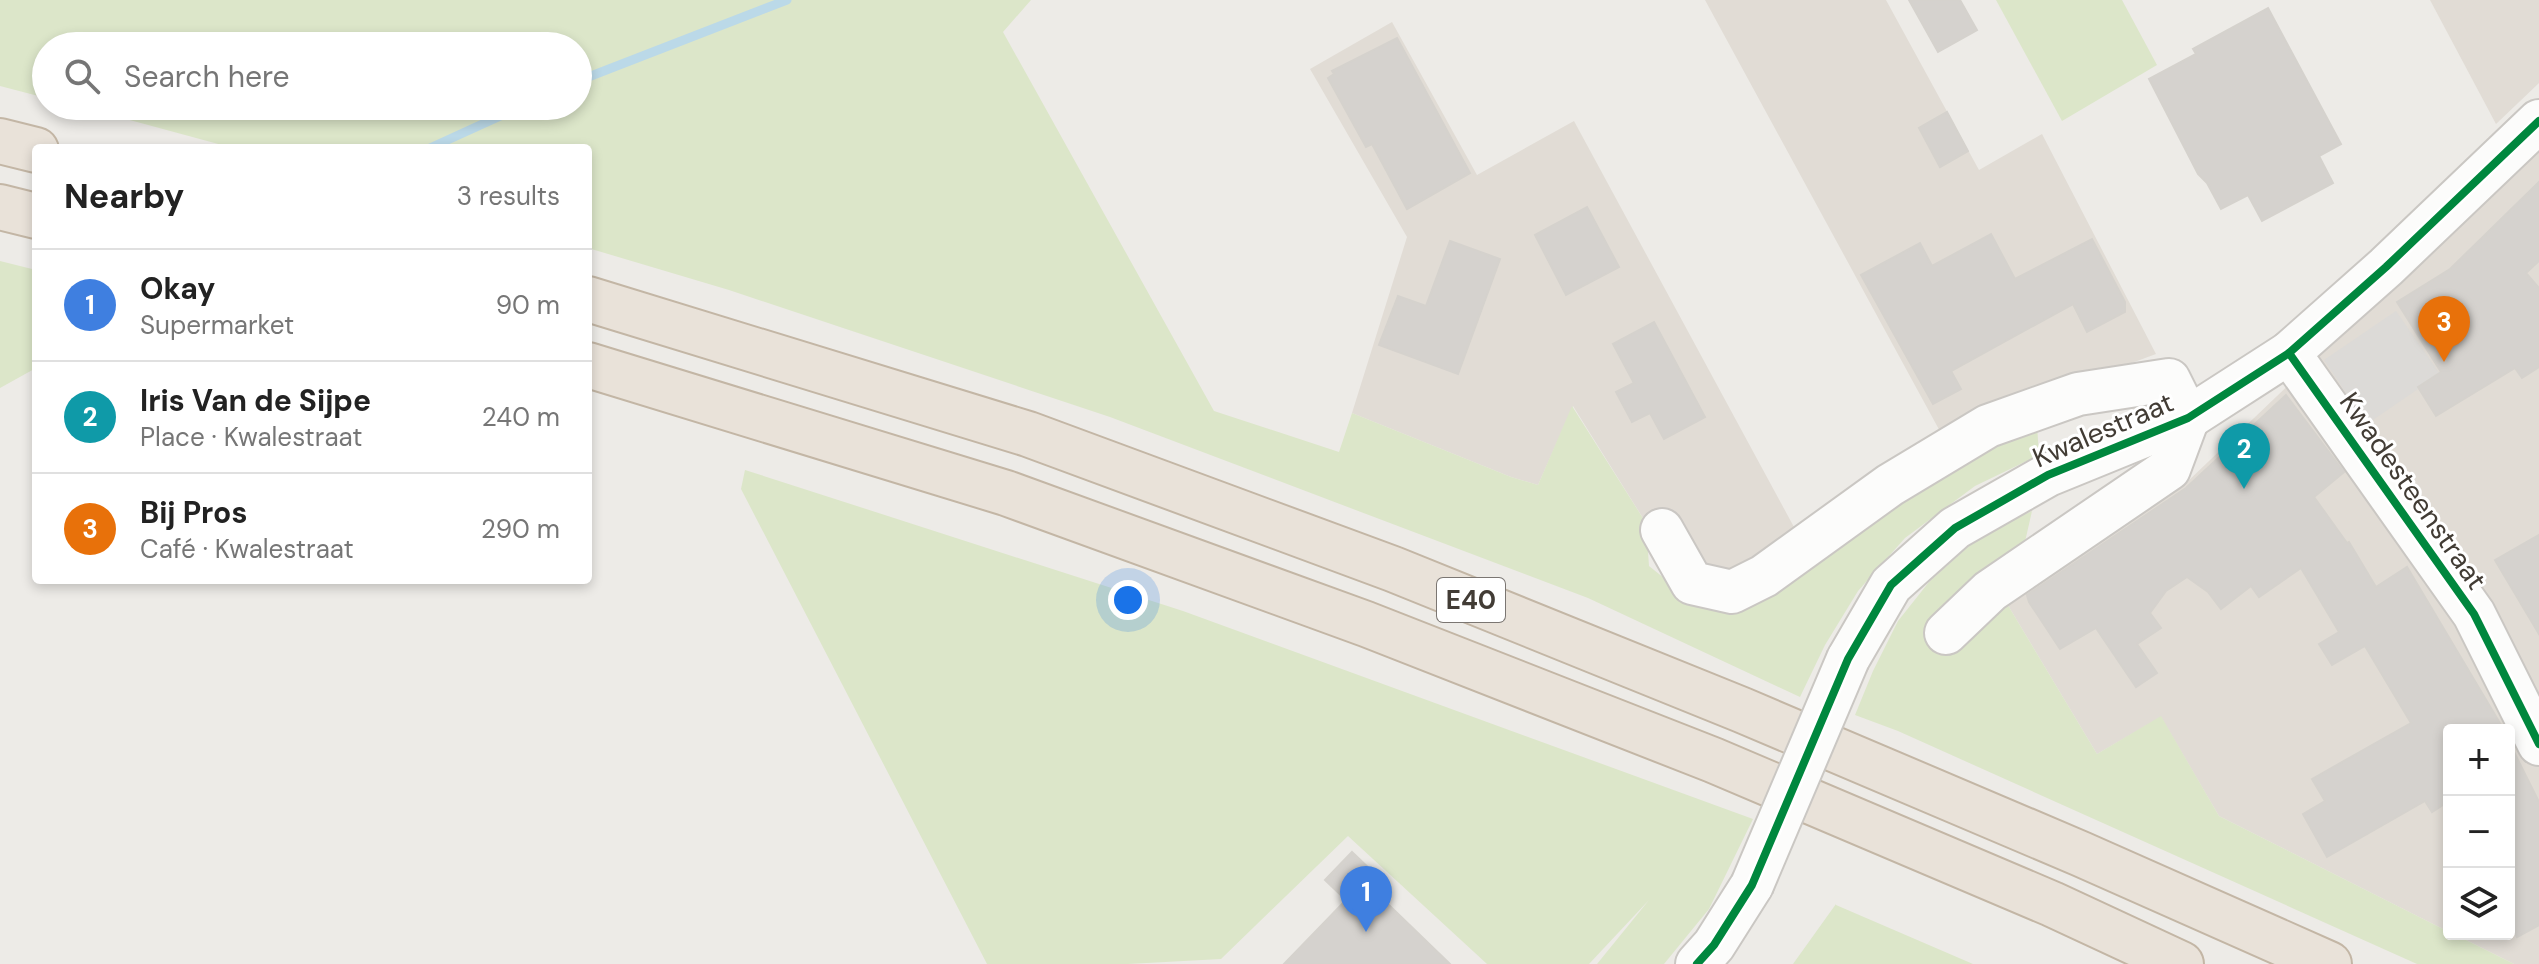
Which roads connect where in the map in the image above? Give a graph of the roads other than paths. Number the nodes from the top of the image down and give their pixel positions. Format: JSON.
{"nodes":[{"id":1,"x":2539,"y":121,"type":"edge"},
{"id":2,"x":0,"y":141,"type":"edge"},
{"id":3,"x":32,"y":149,"type":"edge"},
{"id":4,"x":0,"y":207,"type":"edge"},
{"id":5,"x":32,"y":215,"type":"edge"},
{"id":6,"x":592,"y":300,"type":"edge"},
{"id":7,"x":2289,"y":353,"type":"junction"},
{"id":8,"x":592,"y":366,"type":"edge"},
{"id":9,"x":2188,"y":418,"type":"junction"},
{"id":10,"x":1662,"y":530,"type":"dead end"},
{"id":11,"x":1946,"y":633,"type":"dead end"},
{"id":12,"x":2539,"y":744,"type":"edge"},
{"id":13,"x":1697,"y":964,"type":"edge"},
{"id":14,"x":2181,"y":964,"type":"edge"},
{"id":15,"x":2329,"y":964,"type":"edge"}],
"edges":[{"from":1,"to":7,"type":"street","name":"Kwalestraat"},
{"from":2,"to":3,"type":"highway"},
{"from":4,"to":5,"type":"highway"},
{"from":6,"to":15,"type":"highway","number":"E40"},
{"from":7,"to":9,"type":"street","name":"Kwalestraat"},
{"from":7,"to":12,"type":"street","name":"Kwadesteenstraat"},
{"from":8,"to":14,"type":"highway","number":"E40"},
{"from":9,"to":10,"type":"street","name":"Kwalestraat"},
{"from":9,"to":11,"type":"street","name":"Kwalestraat"},
{"from":9,"to":13,"type":"street","name":"Kwalestraat","bridge":true}]}
